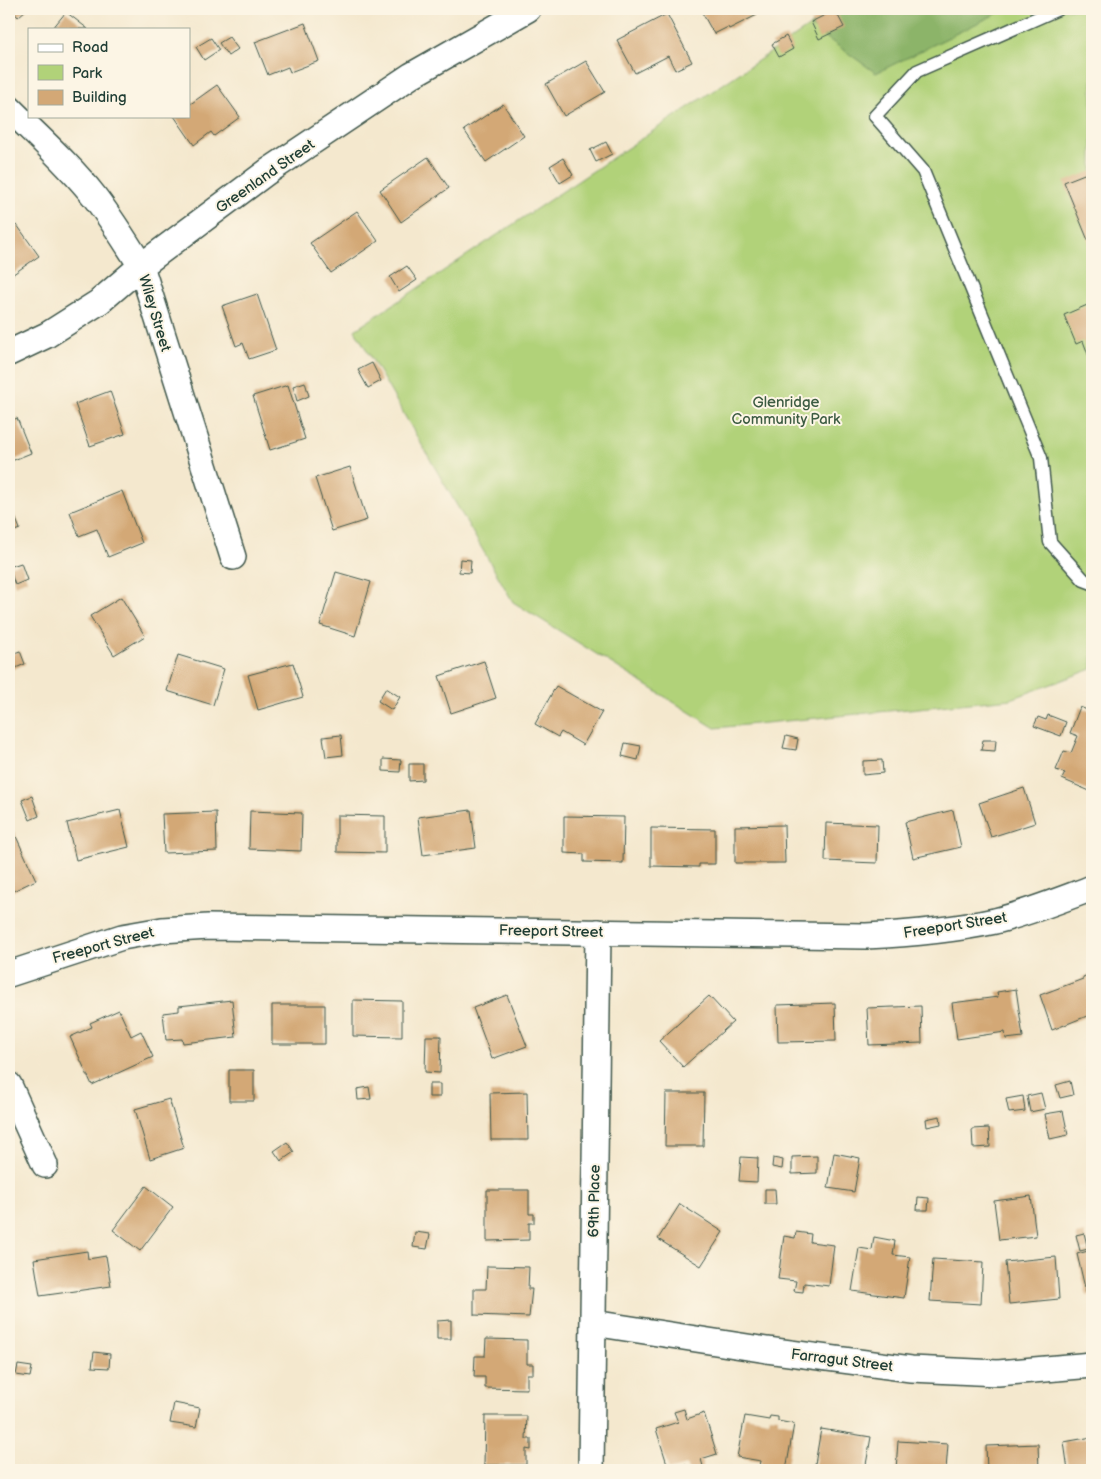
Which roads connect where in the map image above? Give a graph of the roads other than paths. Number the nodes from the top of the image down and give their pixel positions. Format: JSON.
{"nodes":[{"id":1,"x":528,"y":9,"type":"edge"},
{"id":2,"x":1058,"y":9,"type":"edge"},
{"id":3,"x":9,"y":108,"type":"edge"},
{"id":4,"x":141,"y":266,"type":"junction"},
{"id":5,"x":9,"y":353,"type":"edge"},
{"id":6,"x":233,"y":557,"type":"dead end"},
{"id":7,"x":1092,"y":583,"type":"edge"},
{"id":8,"x":1092,"y":888,"type":"edge"},
{"id":9,"x":598,"y":932,"type":"junction"},
{"id":10,"x":9,"y":974,"type":"edge"},
{"id":11,"x":9,"y":1085,"type":"edge"},
{"id":12,"x":45,"y":1166,"type":"dead end"},
{"id":13,"x":593,"y":1323,"type":"junction"},
{"id":14,"x":1092,"y":1365,"type":"edge"},
{"id":15,"x":591,"y":1470,"type":"edge"}],
"edges":[{"from":1,"to":4,"type":"street","name":"Greenland Street"},
{"from":2,"to":7,"type":"lane"},
{"from":3,"to":4,"type":"street","name":"Wiley Street"},
{"from":4,"to":5,"type":"street","name":"Greenland Street"},
{"from":4,"to":6,"type":"street","name":"Wiley Street"},
{"from":8,"to":9,"type":"street","name":"Freeport Street"},
{"from":9,"to":10,"type":"street","name":"Freeport Street"},
{"from":9,"to":13,"type":"street","name":"69th Place"},
{"from":11,"to":12,"type":"street"},
{"from":13,"to":14,"type":"street","name":"Farragut Street"},
{"from":13,"to":15,"type":"street","name":"69th Place"}]}
